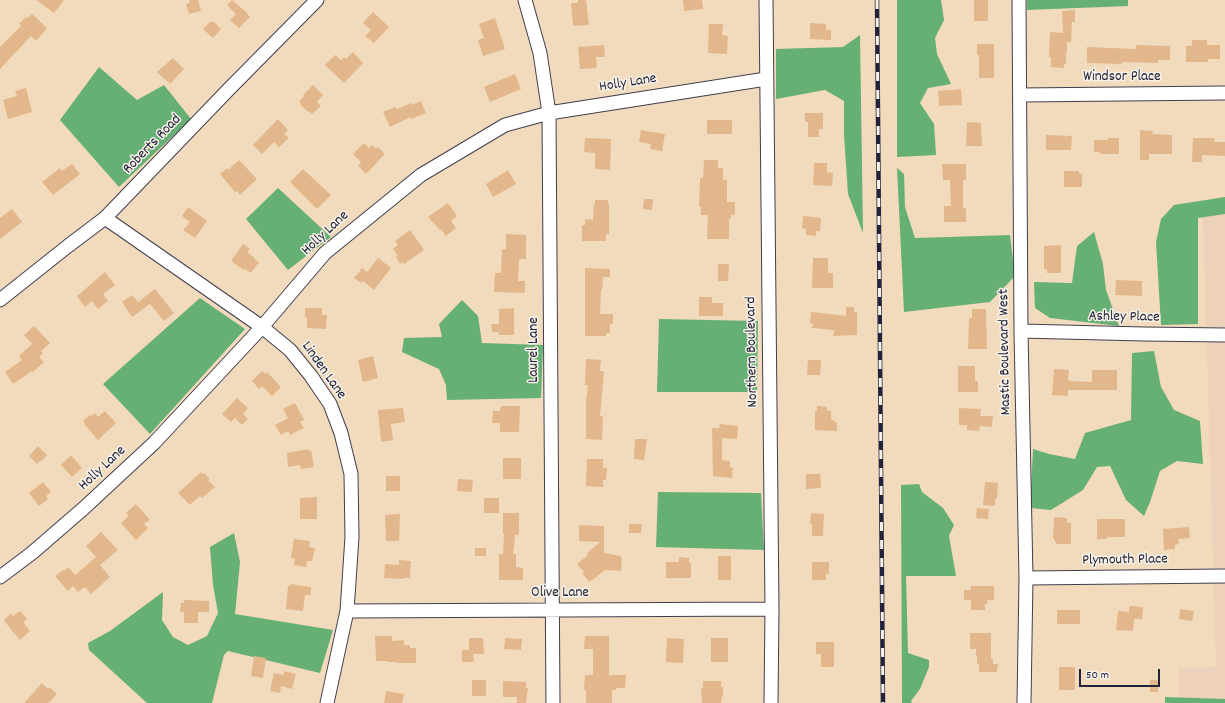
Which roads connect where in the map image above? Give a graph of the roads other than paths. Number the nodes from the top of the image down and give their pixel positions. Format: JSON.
{"nodes":[{"id":1,"x":317,"y":0,"type":"edge"},
{"id":2,"x":525,"y":0,"type":"edge"},
{"id":3,"x":766,"y":0,"type":"edge"},
{"id":4,"x":1019,"y":0,"type":"edge"},
{"id":5,"x":766,"y":79,"type":"junction"},
{"id":6,"x":1225,"y":93,"type":"edge"},
{"id":7,"x":1020,"y":95,"type":"junction"},
{"id":8,"x":549,"y":113,"type":"junction"},
{"id":9,"x":105,"y":218,"type":"junction"},
{"id":10,"x":0,"y":300,"type":"edge"},
{"id":11,"x":262,"y":327,"type":"junction"},
{"id":12,"x":1022,"y":330,"type":"junction"},
{"id":13,"x":1225,"y":335,"type":"edge"},
{"id":14,"x":1225,"y":576,"type":"edge"},
{"id":15,"x":0,"y":577,"type":"edge"},
{"id":16,"x":1026,"y":578,"type":"junction"},
{"id":17,"x":772,"y":609,"type":"junction"},
{"id":18,"x":552,"y":610,"type":"junction"},
{"id":19,"x":347,"y":611,"type":"junction"},
{"id":20,"x":327,"y":703,"type":"edge"},
{"id":21,"x":553,"y":703,"type":"edge"},
{"id":22,"x":771,"y":703,"type":"edge"},
{"id":23,"x":1024,"y":703,"type":"edge"}],
"edges":[{"from":1,"to":9,"type":"street","name":"Roberts Road"},
{"from":2,"to":8,"type":"street","name":"Laurel Lane"},
{"from":3,"to":5,"type":"street","name":"Northern Boulevard"},
{"from":4,"to":7,"type":"street","name":"Mastic Boulevard West"},
{"from":5,"to":8,"type":"street","name":"Holly Lane"},
{"from":5,"to":17,"type":"street","name":"Northern Boulevard"},
{"from":6,"to":7,"type":"street","name":"Windsor Place"},
{"from":7,"to":12,"type":"street","name":"Mastic Boulevard West"},
{"from":8,"to":11,"type":"street","name":"Holly Lane"},
{"from":8,"to":18,"type":"street","name":"Laurel Lane"},
{"from":9,"to":10,"type":"street","name":"Roberts Road"},
{"from":9,"to":11,"type":"street","name":"Linden Lane"},
{"from":11,"to":15,"type":"street","name":"Holly Lane"},
{"from":11,"to":19,"type":"street","name":"Linden Lane"},
{"from":12,"to":13,"type":"street","name":"Ashley Place"},
{"from":12,"to":16,"type":"street","name":"Mastic Boulevard West"},
{"from":14,"to":16,"type":"street","name":"Plymouth Place"},
{"from":16,"to":23,"type":"street","name":"Mastic Boulevard West"},
{"from":17,"to":18,"type":"street","name":"Olive Lane"},
{"from":17,"to":22,"type":"street","name":"Northern Boulevard"},
{"from":18,"to":19,"type":"street","name":"Olive Lane"},
{"from":18,"to":21,"type":"street","name":"Laurel Lane"},
{"from":19,"to":20,"type":"street","name":"Linden Lane"}]}
